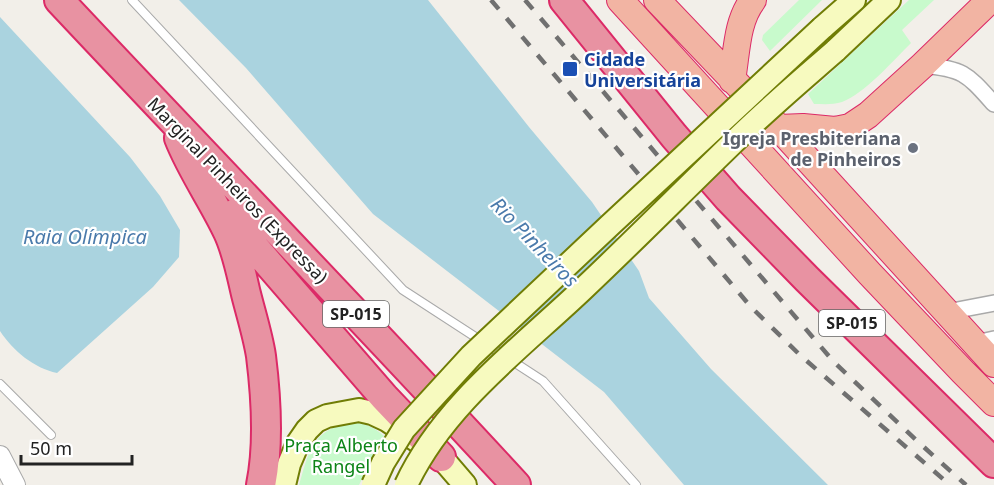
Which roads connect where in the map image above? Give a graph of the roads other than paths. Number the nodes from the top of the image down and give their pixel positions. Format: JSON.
{"nodes":[{"id":1,"x":58,"y":0,"type":"edge"},
{"id":2,"x":132,"y":0,"type":"edge"},
{"id":3,"x":564,"y":0,"type":"edge"},
{"id":4,"x":620,"y":0,"type":"edge"},
{"id":5,"x":657,"y":0,"type":"edge"},
{"id":6,"x":753,"y":0,"type":"edge"},
{"id":7,"x":854,"y":0,"type":"edge"},
{"id":8,"x":889,"y":0,"type":"edge"},
{"id":9,"x":990,"y":0,"type":"edge"},
{"id":10,"x":923,"y":65,"type":"junction"},
{"id":11,"x":732,"y":80,"type":"junction"},
{"id":12,"x":994,"y":104,"type":"edge"},
{"id":13,"x":171,"y":120,"type":"junction"},
{"id":14,"x":779,"y":128,"type":"junction"},
{"id":15,"x":229,"y":179,"type":"junction"},
{"id":16,"x":994,"y":303,"type":"edge"},
{"id":17,"x":947,"y":312,"type":"junction"},
{"id":18,"x":985,"y":341,"type":"edge"},
{"id":19,"x":994,"y":364,"type":"edge"},
{"id":20,"x":0,"y":384,"type":"edge"},
{"id":21,"x":994,"y":403,"type":"edge"},
{"id":22,"x":51,"y":435,"type":"dead end"},
{"id":23,"x":0,"y":456,"type":"edge"},
{"id":24,"x":441,"y":457,"type":"junction"},
{"id":25,"x":994,"y":463,"type":"edge"},
{"id":26,"x":15,"y":485,"type":"edge"},
{"id":27,"x":261,"y":485,"type":"edge"},
{"id":28,"x":284,"y":485,"type":"edge"},
{"id":29,"x":373,"y":485,"type":"edge"},
{"id":30,"x":406,"y":485,"type":"edge"},
{"id":31,"x":465,"y":485,"type":"edge"},
{"id":32,"x":516,"y":485,"type":"edge"},
{"id":33,"x":636,"y":485,"type":"edge"}],
"edges":[{"from":1,"to":13,"type":"highway","name":"Marginal Pinheiros (Expressa)","number":"SP-015"},
{"from":2,"to":33,"type":"lane"},
{"from":3,"to":25,"type":"highway","number":"SP-015"},
{"from":4,"to":21,"type":"highway"},
{"from":5,"to":11,"type":"highway"},
{"from":6,"to":11,"type":"highway"},
{"from":7,"to":29,"type":"main road","bridge":true},
{"from":8,"to":30,"type":"main road","bridge":true},
{"from":9,"to":10,"type":"highway"},
{"from":10,"to":12,"type":"street"},
{"from":10,"to":14,"type":"highway"},
{"from":11,"to":14,"type":"highway"},
{"from":13,"to":15,"type":"highway","name":"Marginal Pinheiros (Expressa)","number":"SP-015"},
{"from":13,"to":27,"type":"highway"},
{"from":14,"to":17,"type":"highway"},
{"from":15,"to":24,"type":"highway"},
{"from":15,"to":32,"type":"highway","name":"Marginal Pinheiros (Expressa)","number":"SP-015"},
{"from":16,"to":17,"type":"street"},
{"from":17,"to":18,"type":"highway"},
{"from":18,"to":19,"type":"highway"},
{"from":20,"to":22,"type":"lane"},
{"from":23,"to":26,"type":"street"},
{"from":24,"to":28,"type":"main road"},
{"from":24,"to":31,"type":"main road"}]}
